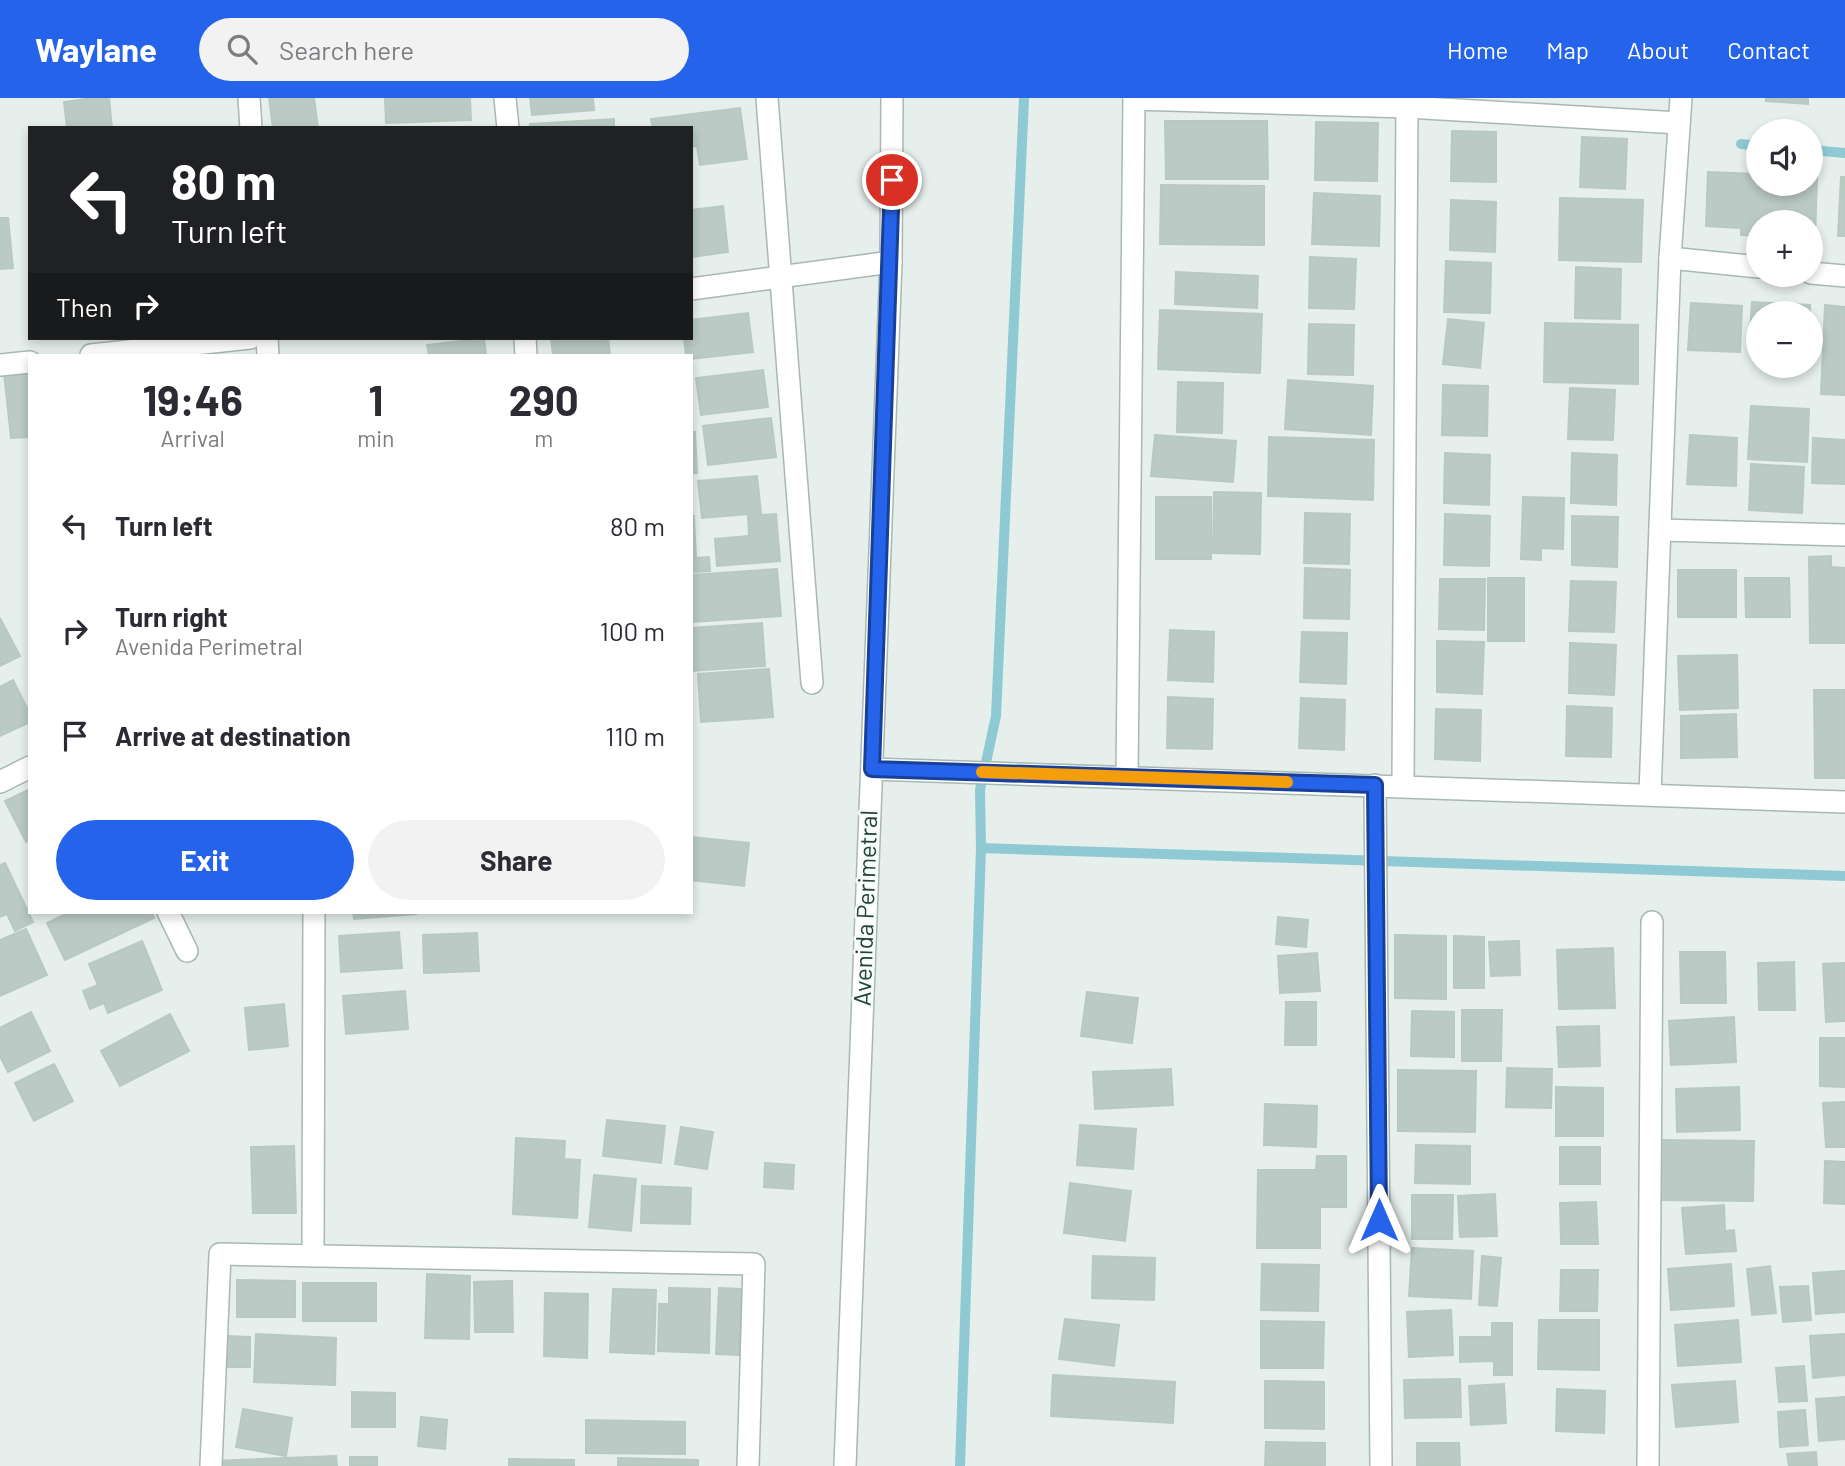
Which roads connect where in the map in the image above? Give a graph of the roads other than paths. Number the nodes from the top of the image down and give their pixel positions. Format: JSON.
{"nodes":[{"id":1,"x":249,"y":98,"type":"edge"},
{"id":2,"x":505,"y":98,"type":"edge"},
{"id":3,"x":767,"y":98,"type":"edge"},
{"id":4,"x":892,"y":98,"type":"edge"},
{"id":5,"x":1134,"y":98,"type":"edge"},
{"id":6,"x":1681,"y":98,"type":"edge"},
{"id":7,"x":1407,"y":102,"type":"edge"},
{"id":8,"x":1679,"y":123,"type":"junction"},
{"id":9,"x":251,"y":126,"type":"edge"},
{"id":10,"x":508,"y":126,"type":"edge"},
{"id":11,"x":1670,"y":258,"type":"junction"},
{"id":12,"x":891,"y":262,"type":"junction"},
{"id":13,"x":1746,"y":266,"type":"edge"},
{"id":14,"x":1823,"y":273,"type":"edge"},
{"id":15,"x":1845,"y":276,"type":"edge"},
{"id":16,"x":781,"y":278,"type":"junction"},
{"id":17,"x":693,"y":289,"type":"edge"},
{"id":18,"x":231,"y":340,"type":"edge"},
{"id":19,"x":100,"y":354,"type":"edge"},
{"id":20,"x":28,"y":362,"type":"edge"},
{"id":21,"x":0,"y":365,"type":"edge"},
{"id":22,"x":1660,"y":530,"type":"junction"},
{"id":23,"x":1845,"y":535,"type":"edge"},
{"id":24,"x":812,"y":683,"type":"dead end"},
{"id":25,"x":28,"y":768,"type":"edge"},
{"id":26,"x":872,"y":769,"type":"junction"},
{"id":27,"x":1127,"y":777,"type":"junction"},
{"id":28,"x":0,"y":782,"type":"edge"},
{"id":29,"x":1403,"y":786,"type":"junction"},
{"id":30,"x":1650,"y":794,"type":"junction"},
{"id":31,"x":1375,"y":795,"type":"junction"},
{"id":32,"x":1845,"y":802,"type":"edge"},
{"id":33,"x":169,"y":914,"type":"edge"},
{"id":34,"x":314,"y":914,"type":"edge"},
{"id":35,"x":1652,"y":922,"type":"dead end"},
{"id":36,"x":187,"y":951,"type":"dead end"},
{"id":37,"x":313,"y":1255,"type":"junction"},
{"id":38,"x":211,"y":1466,"type":"edge"},
{"id":39,"x":748,"y":1466,"type":"edge"},
{"id":40,"x":845,"y":1466,"type":"edge"},
{"id":41,"x":1381,"y":1466,"type":"edge"},
{"id":42,"x":1648,"y":1466,"type":"edge"}],
"edges":[{"from":1,"to":9,"type":"street"},
{"from":2,"to":10,"type":"street"},
{"from":3,"to":16,"type":"street"},
{"from":4,"to":12,"type":"street","name":"Avenida Perimetral"},
{"from":5,"to":7,"type":"street"},
{"from":5,"to":27,"type":"street"},
{"from":6,"to":8,"type":"street"},
{"from":7,"to":8,"type":"street"},
{"from":7,"to":29,"type":"street"},
{"from":8,"to":11,"type":"street"},
{"from":11,"to":13,"type":"street"},
{"from":11,"to":22,"type":"street"},
{"from":12,"to":16,"type":"street"},
{"from":12,"to":26,"type":"street","name":"Avenida Perimetral"},
{"from":14,"to":15,"type":"street"},
{"from":16,"to":17,"type":"street"},
{"from":16,"to":24,"type":"street"},
{"from":18,"to":19,"type":"street"},
{"from":20,"to":21,"type":"street"},
{"from":22,"to":23,"type":"street"},
{"from":22,"to":30,"type":"street"},
{"from":25,"to":28,"type":"street"},
{"from":26,"to":27,"type":"street"},
{"from":26,"to":40,"type":"street","name":"Avenida Perimetral"},
{"from":27,"to":31,"type":"street"},
{"from":29,"to":30,"type":"street"},
{"from":29,"to":31,"type":"street"},
{"from":30,"to":32,"type":"street"},
{"from":31,"to":41,"type":"street"},
{"from":33,"to":36,"type":"street"},
{"from":34,"to":37,"type":"street"},
{"from":35,"to":42,"type":"street"},
{"from":37,"to":38,"type":"street"},
{"from":37,"to":39,"type":"street"}]}
